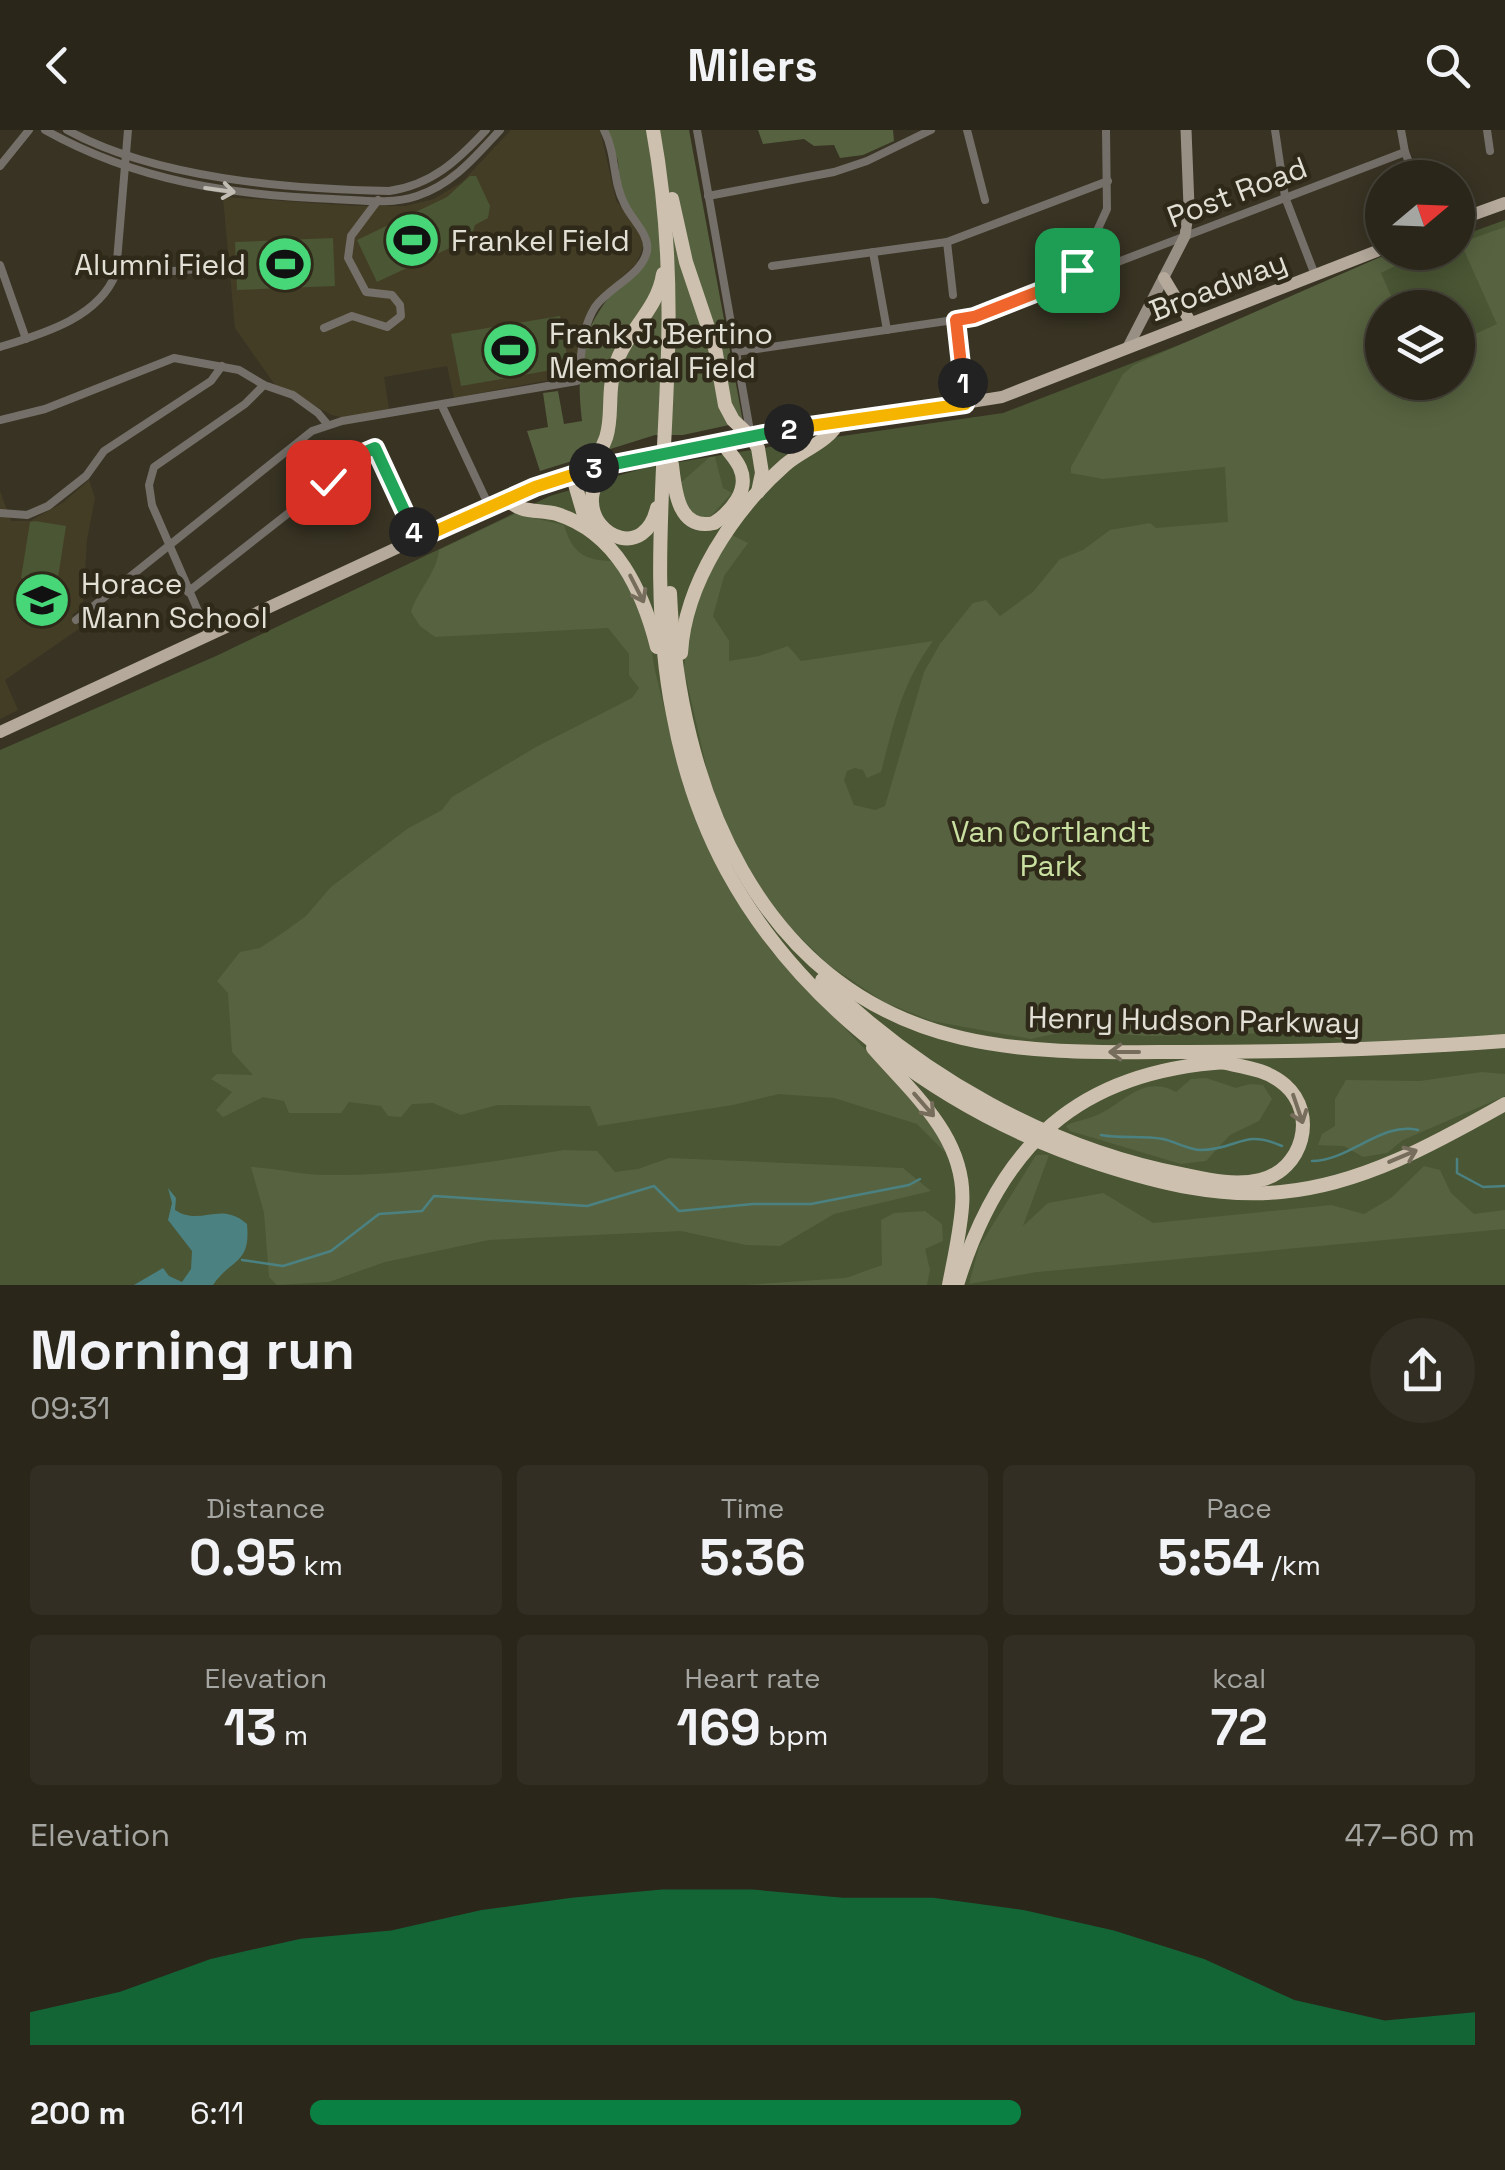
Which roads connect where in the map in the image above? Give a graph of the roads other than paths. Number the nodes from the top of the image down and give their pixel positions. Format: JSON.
{"nodes":[{"id":1,"x":29,"y":130,"type":"edge"},
{"id":2,"x":45,"y":130,"type":"edge"},
{"id":3,"x":67,"y":130,"type":"edge"},
{"id":4,"x":128,"y":130,"type":"edge"},
{"id":5,"x":486,"y":130,"type":"edge"},
{"id":6,"x":500,"y":130,"type":"edge"},
{"id":7,"x":604,"y":130,"type":"edge"},
{"id":8,"x":653,"y":130,"type":"edge"},
{"id":9,"x":662,"y":130,"type":"edge"},
{"id":10,"x":697,"y":130,"type":"edge"},
{"id":11,"x":931,"y":130,"type":"edge"},
{"id":12,"x":968,"y":130,"type":"edge"},
{"id":13,"x":1106,"y":130,"type":"edge"},
{"id":14,"x":1275,"y":130,"type":"edge"},
{"id":15,"x":1401,"y":130,"type":"edge"},
{"id":16,"x":1488,"y":130,"type":"edge"},
{"id":17,"x":1189,"y":131,"type":"edge"},
{"id":18,"x":1490,"y":151,"type":"dead end"},
{"id":19,"x":1405,"y":152,"type":"junction"},
{"id":20,"x":463,"y":154,"type":"junction"},
{"id":21,"x":126,"y":156,"type":"junction"},
{"id":22,"x":1408,"y":160,"type":"edge"},
{"id":23,"x":470,"y":161,"type":"junction"},
{"id":24,"x":0,"y":166,"type":"edge"},
{"id":25,"x":126,"y":167,"type":"junction"},
{"id":26,"x":1108,"y":181,"type":"junction"},
{"id":27,"x":378,"y":196,"type":"junction"},
{"id":28,"x":708,"y":196,"type":"junction"},
{"id":29,"x":1285,"y":198,"type":"junction"},
{"id":30,"x":672,"y":199,"type":"junction"},
{"id":31,"x":985,"y":200,"type":"dead end"},
{"id":32,"x":1505,"y":203,"type":"edge"},
{"id":33,"x":1475,"y":214,"type":"edge"},
{"id":34,"x":1185,"y":236,"type":"junction"},
{"id":35,"x":666,"y":238,"type":"junction"},
{"id":36,"x":947,"y":242,"type":"junction"},
{"id":37,"x":873,"y":252,"type":"junction"},
{"id":38,"x":1365,"y":256,"type":"edge"},
{"id":39,"x":0,"y":266,"type":"edge"},
{"id":40,"x":772,"y":266,"type":"dead end"},
{"id":41,"x":736,"y":272,"type":"dead end"},
{"id":42,"x":222,"y":273,"type":"dead end"},
{"id":43,"x":116,"y":274,"type":"junction"},
{"id":44,"x":722,"y":274,"type":"junction"},
{"id":45,"x":1315,"y":276,"type":"junction"},
{"id":46,"x":1076,"y":277,"type":"junction"},
{"id":47,"x":1164,"y":278,"type":"junction"},
{"id":48,"x":952,"y":295,"type":"dead end"},
{"id":49,"x":956,"y":320,"type":"junction"},
{"id":50,"x":1191,"y":322,"type":"junction"},
{"id":51,"x":324,"y":328,"type":"dead end"},
{"id":52,"x":886,"y":330,"type":"junction"},
{"id":53,"x":26,"y":338,"type":"junction"},
{"id":54,"x":0,"y":347,"type":"edge"},
{"id":55,"x":1128,"y":347,"type":"junction"},
{"id":56,"x":736,"y":352,"type":"junction"},
{"id":57,"x":222,"y":366,"type":"junction"},
{"id":58,"x":264,"y":385,"type":"junction"},
{"id":59,"x":965,"y":404,"type":"junction"},
{"id":60,"x":442,"y":406,"type":"junction"},
{"id":61,"x":0,"y":420,"type":"edge"},
{"id":62,"x":839,"y":421,"type":"junction"},
{"id":63,"x":328,"y":424,"type":"junction"},
{"id":64,"x":751,"y":436,"type":"junction"},
{"id":65,"x":669,"y":438,"type":"junction"},
{"id":66,"x":722,"y":441,"type":"junction"},
{"id":67,"x":604,"y":465,"type":"junction"},
{"id":68,"x":668,"y":465,"type":"junction"},
{"id":69,"x":578,"y":472,"type":"junction"},
{"id":70,"x":662,"y":482,"type":"junction"},
{"id":71,"x":507,"y":499,"type":"junction"},
{"id":72,"x":753,"y":501,"type":"junction"},
{"id":73,"x":489,"y":506,"type":"junction"},
{"id":74,"x":0,"y":513,"type":"edge"},
{"id":75,"x":418,"y":539,"type":"junction"},
{"id":76,"x":605,"y":545,"type":"junction"},
{"id":77,"x":167,"y":546,"type":"junction"},
{"id":78,"x":188,"y":592,"type":"junction"},
{"id":79,"x":76,"y":620,"type":"dead end"},
{"id":80,"x":209,"y":636,"type":"junction"},
{"id":81,"x":675,"y":693,"type":"junction"},
{"id":82,"x":0,"y":732,"type":"edge"},
{"id":83,"x":777,"y":924,"type":"junction"},
{"id":84,"x":836,"y":1007,"type":"junction"},
{"id":85,"x":1505,"y":1040,"type":"edge"},
{"id":86,"x":1505,"y":1049,"type":"edge"},
{"id":87,"x":1221,"y":1057,"type":"junction"},
{"id":88,"x":1505,"y":1104,"type":"edge"},
{"id":89,"x":1022,"y":1150,"type":"junction"},
{"id":90,"x":949,"y":1285,"type":"edge"},
{"id":91,"x":958,"y":1285,"type":"edge"}],
"edges":[{"from":1,"to":24,"type":"street"},
{"from":2,"to":25,"type":"street"},
{"from":3,"to":21,"type":"street"},
{"from":4,"to":21,"type":"street"},
{"from":5,"to":20,"type":"street"},
{"from":6,"to":23,"type":"street"},
{"from":7,"to":60,"type":"street"},
{"from":8,"to":35,"type":"highway","name":"Henry Hudson Parkway"},
{"from":9,"to":30,"type":"highway","name":"Henry Hudson Parkway"},
{"from":10,"to":28,"type":"street"},
{"from":11,"to":28,"type":"street"},
{"from":12,"to":31,"type":"street"},
{"from":13,"to":26,"type":"street"},
{"from":14,"to":29,"type":"street"},
{"from":15,"to":19,"type":"street"},
{"from":16,"to":18,"type":"street"},
{"from":17,"to":34,"type":"street"},
{"from":19,"to":22,"type":"street"},
{"from":19,"to":29,"type":"street","name":"Post Road"},
{"from":20,"to":23,"type":"street"},
{"from":20,"to":27,"type":"street"},
{"from":21,"to":25,"type":"street"},
{"from":21,"to":27,"type":"street"},
{"from":23,"to":27,"type":"street"},
{"from":25,"to":27,"type":"street","one_way":true},
{"from":25,"to":43,"type":"street"},
{"from":26,"to":36,"type":"street"},
{"from":26,"to":46,"type":"street"},
{"from":27,"to":51,"type":"street"},
{"from":28,"to":44,"type":"street"},
{"from":29,"to":34,"type":"street","name":"Post Road"},
{"from":29,"to":45,"type":"street"},
{"from":30,"to":64,"type":"highway"},
{"from":30,"to":65,"type":"highway","name":"Henry Hudson Parkway"},
{"from":32,"to":33,"type":"main road"},
{"from":34,"to":46,"type":"street","name":"Post Road"},
{"from":34,"to":47,"type":"street"},
{"from":35,"to":65,"type":"highway","name":"Henry Hudson Parkway"},
{"from":35,"to":69,"type":"highway"},
{"from":36,"to":37,"type":"street"},
{"from":36,"to":48,"type":"street"},
{"from":37,"to":40,"type":"street"},
{"from":37,"to":52,"type":"street"},
{"from":38,"to":45,"type":"main road","name":"Broadway"},
{"from":39,"to":53,"type":"street"},
{"from":41,"to":44,"type":"street"},
{"from":42,"to":43,"type":"street"},
{"from":43,"to":53,"type":"street"},
{"from":44,"to":56,"type":"street"},
{"from":45,"to":50,"type":"main road","name":"Broadway"},
{"from":46,"to":49,"type":"street","name":"Post Road"},
{"from":47,"to":50,"type":"main road"},
{"from":47,"to":55,"type":"street"},
{"from":49,"to":52,"type":"street","name":"Post Road"},
{"from":49,"to":59,"type":"street"},
{"from":50,"to":55,"type":"main road","name":"Broadway"},
{"from":52,"to":56,"type":"street","name":"Post Road"},
{"from":53,"to":54,"type":"street"},
{"from":55,"to":59,"type":"main road","name":"Broadway"},
{"from":56,"to":64,"type":"street"},
{"from":57,"to":58,"type":"street"},
{"from":57,"to":61,"type":"street"},
{"from":57,"to":74,"type":"street"},
{"from":58,"to":63,"type":"street"},
{"from":58,"to":77,"type":"street"},
{"from":59,"to":62,"type":"main road","name":"Broadway"},
{"from":60,"to":63,"type":"street"},
{"from":60,"to":73,"type":"street"},
{"from":62,"to":64,"type":"main road","name":"Broadway"},
{"from":62,"to":72,"type":"highway"},
{"from":63,"to":77,"type":"street"},
{"from":64,"to":66,"type":"main road","name":"Broadway"},
{"from":64,"to":72,"type":"highway"},
{"from":65,"to":68,"type":"highway","name":"Henry Hudson Parkway"},
{"from":66,"to":67,"type":"main road","name":"Broadway"},
{"from":66,"to":68,"type":"highway"},
{"from":67,"to":69,"type":"main road","name":"Broadway"},
{"from":67,"to":70,"type":"highway"},
{"from":68,"to":70,"type":"highway","name":"Henry Hudson Parkway"},
{"from":68,"to":81,"type":"highway","name":"Henry Hudson Parkway"},
{"from":69,"to":71,"type":"main road","name":"Broadway"},
{"from":69,"to":76,"type":"highway"},
{"from":70,"to":81,"type":"highway","name":"Henry Hudson Parkway"},
{"from":71,"to":73,"type":"main road","name":"Broadway"},
{"from":71,"to":76,"type":"highway"},
{"from":72,"to":81,"type":"highway"},
{"from":73,"to":75,"type":"main road","name":"Broadway"},
{"from":75,"to":78,"type":"street"},
{"from":75,"to":80,"type":"main road","name":"Broadway"},
{"from":76,"to":81,"type":"highway","one_way":true},
{"from":77,"to":78,"type":"street"},
{"from":77,"to":79,"type":"street"},
{"from":78,"to":80,"type":"street"},
{"from":80,"to":82,"type":"main road","name":"Broadway"},
{"from":81,"to":83,"type":"highway","name":"Henry Hudson Parkway"},
{"from":81,"to":84,"type":"highway","name":"Henry Hudson Parkway"},
{"from":87,"to":83,"type":"highway","name":"Henry Hudson Parkway","one_way":true},
{"from":87,"to":83,"type":"highway","one_way":true},
{"from":84,"to":88,"type":"highway","name":"Henry Hudson Parkway","one_way":true},
{"from":84,"to":90,"type":"highway","one_way":true},
{"from":85,"to":87,"type":"highway","name":"Henry Hudson Parkway"},
{"from":86,"to":87,"type":"highway"},
{"from":87,"to":89,"type":"highway"},
{"from":89,"to":90,"type":"highway"},
{"from":89,"to":91,"type":"highway"}]}
